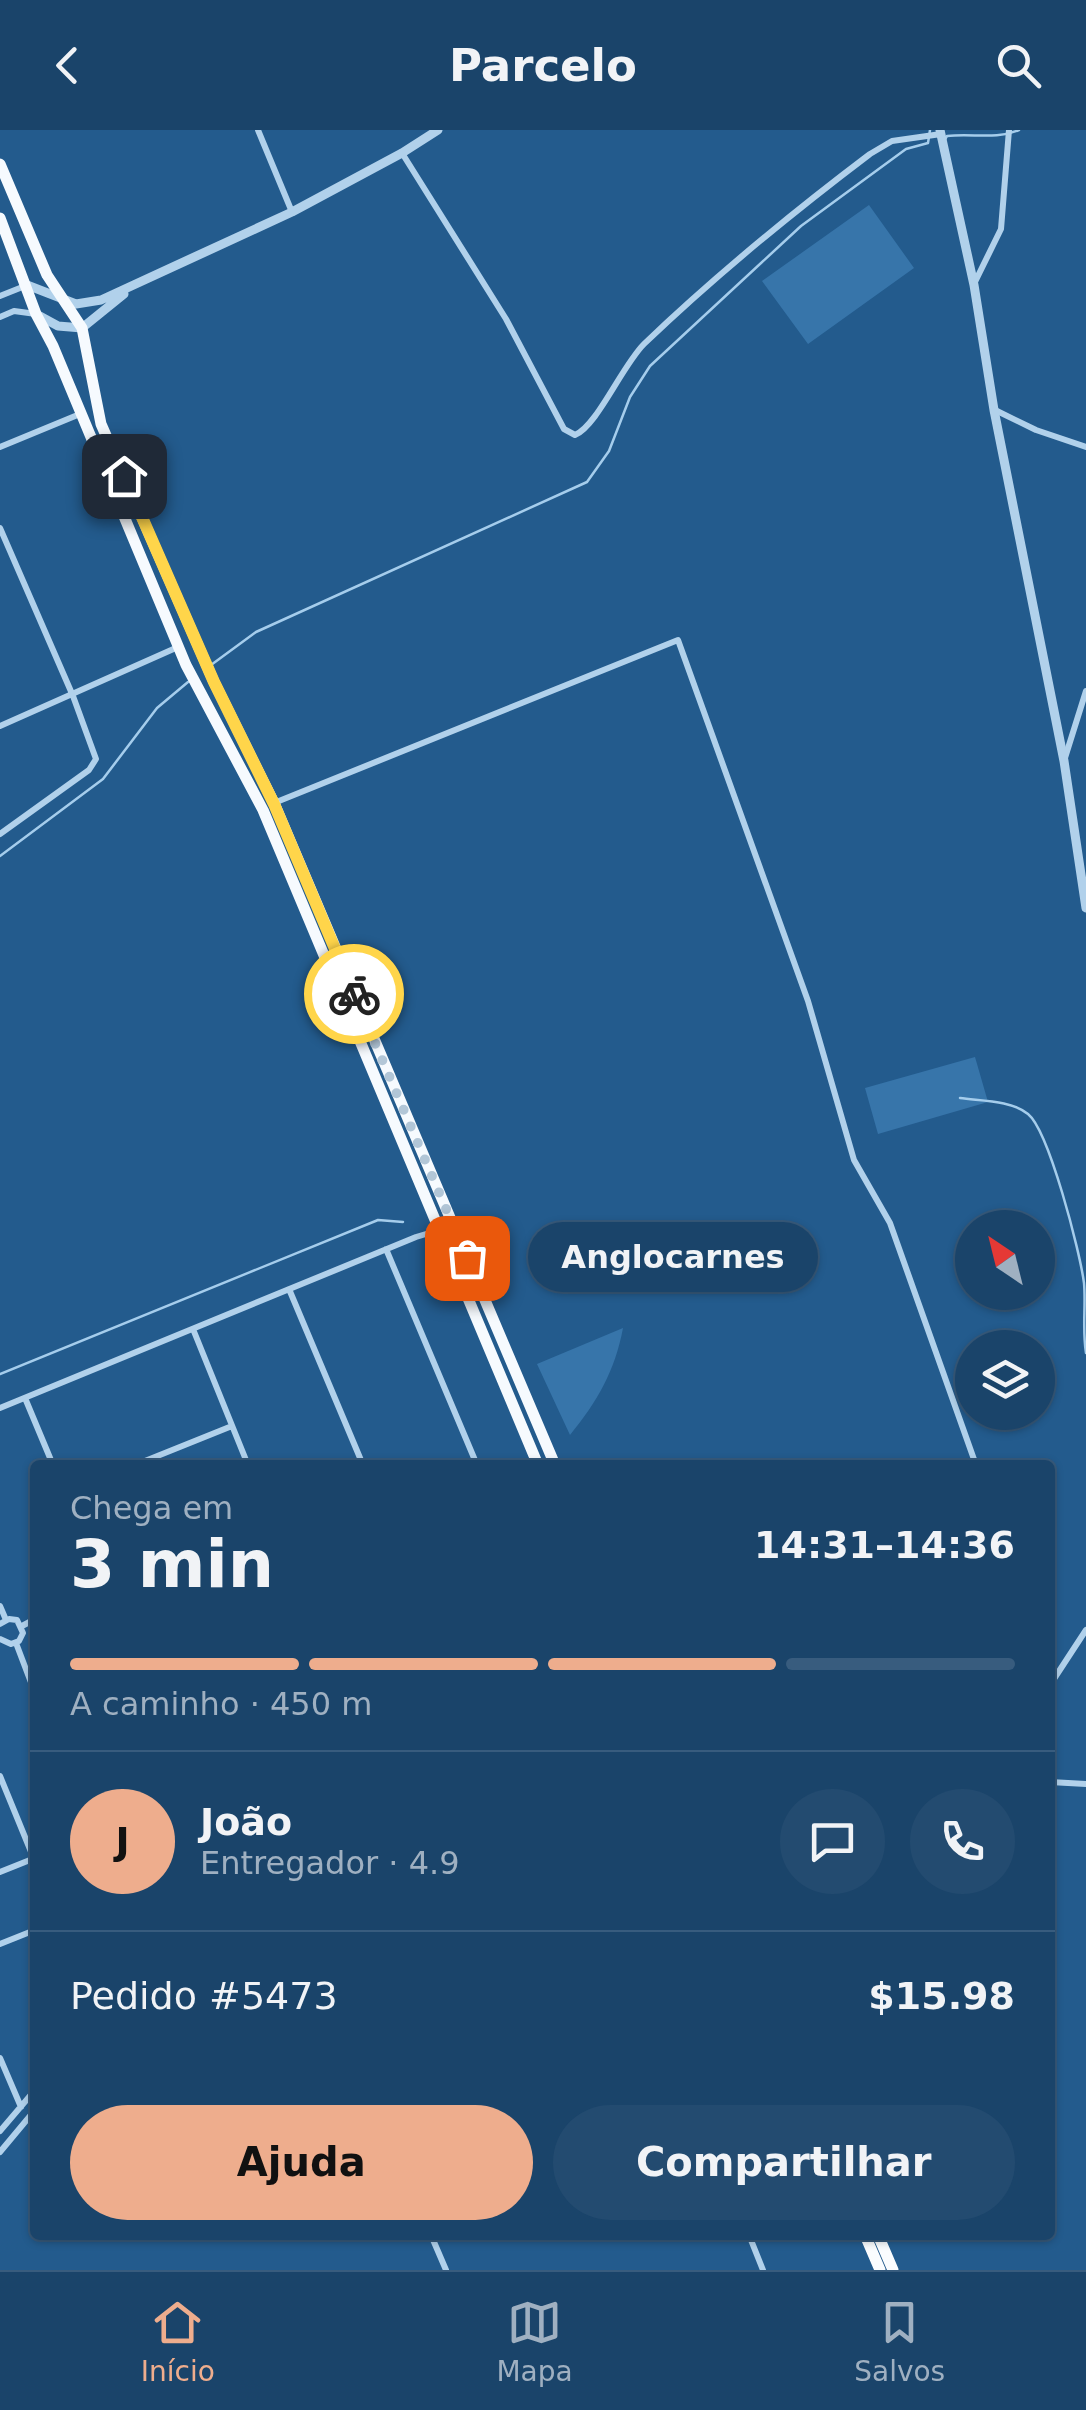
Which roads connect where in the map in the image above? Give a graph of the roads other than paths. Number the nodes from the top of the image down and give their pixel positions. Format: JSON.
{"nodes":[{"id":1,"x":258,"y":130,"type":"edge"},
{"id":2,"x":438,"y":130,"type":"edge"},
{"id":3,"x":1009,"y":130,"type":"edge"},
{"id":4,"x":941,"y":132,"type":"edge"},
{"id":5,"x":402,"y":153,"type":"junction"},
{"id":6,"x":0,"y":164,"type":"edge"},
{"id":7,"x":292,"y":212,"type":"junction"},
{"id":8,"x":0,"y":218,"type":"edge"},
{"id":9,"x":26,"y":285,"type":"junction"},
{"id":10,"x":974,"y":285,"type":"junction"},
{"id":11,"x":129,"y":288,"type":"junction"},
{"id":12,"x":0,"y":296,"type":"edge"},
{"id":13,"x":64,"y":300,"type":"junction"},
{"id":14,"x":36,"y":314,"type":"junction"},
{"id":15,"x":0,"y":317,"type":"edge"},
{"id":16,"x":82,"y":328,"type":"junction"},
{"id":17,"x":994,"y":410,"type":"junction"},
{"id":18,"x":80,"y":414,"type":"junction"},
{"id":19,"x":0,"y":447,"type":"edge"},
{"id":20,"x":1086,"y":447,"type":"edge"},
{"id":21,"x":0,"y":528,"type":"edge"},
{"id":22,"x":179,"y":647,"type":"junction"},
{"id":23,"x":1086,"y":690,"type":"edge"},
{"id":24,"x":73,"y":696,"type":"junction"},
{"id":25,"x":0,"y":726,"type":"edge"},
{"id":26,"x":1064,"y":761,"type":"junction"},
{"id":27,"x":274,"y":804,"type":"junction"},
{"id":28,"x":0,"y":834,"type":"edge"},
{"id":29,"x":1086,"y":908,"type":"edge"},
{"id":30,"x":432,"y":1218,"type":"junction"},
{"id":31,"x":440,"y":1236,"type":"junction"},
{"id":32,"x":416,"y":1237,"type":"junction"},
{"id":33,"x":386,"y":1249,"type":"junction"},
{"id":34,"x":289,"y":1289,"type":"junction"},
{"id":35,"x":193,"y":1329,"type":"junction"},
{"id":36,"x":26,"y":1398,"type":"junction"},
{"id":37,"x":0,"y":1408,"type":"edge"},
{"id":38,"x":232,"y":1426,"type":"junction"},
{"id":39,"x":51,"y":1460,"type":"edge"},
{"id":40,"x":147,"y":1460,"type":"edge"},
{"id":41,"x":246,"y":1460,"type":"edge"},
{"id":42,"x":361,"y":1460,"type":"edge"},
{"id":43,"x":474,"y":1460,"type":"edge"},
{"id":44,"x":534,"y":1460,"type":"edge"},
{"id":45,"x":553,"y":1460,"type":"edge"},
{"id":46,"x":974,"y":1460,"type":"edge"},
{"id":47,"x":0,"y":1606,"type":"edge"},
{"id":48,"x":3,"y":1622,"type":"edge"},
{"id":49,"x":30,"y":1622,"type":"edge"},
{"id":50,"x":22,"y":1626,"type":"junction"},
{"id":51,"x":1086,"y":1630,"type":"edge"},
{"id":52,"x":0,"y":1639,"type":"edge"},
{"id":53,"x":16,"y":1643,"type":"junction"},
{"id":54,"x":1055,"y":1677,"type":"edge"},
{"id":55,"x":30,"y":1680,"type":"edge"},
{"id":56,"x":0,"y":1776,"type":"edge"},
{"id":57,"x":1055,"y":1782,"type":"edge"},
{"id":58,"x":1086,"y":1784,"type":"edge"},
{"id":59,"x":30,"y":1848,"type":"edge"},
{"id":60,"x":30,"y":1860,"type":"edge"},
{"id":61,"x":0,"y":1872,"type":"edge"},
{"id":62,"x":30,"y":1932,"type":"edge"},
{"id":63,"x":0,"y":1944,"type":"edge"},
{"id":64,"x":0,"y":2058,"type":"edge"},
{"id":65,"x":30,"y":2096,"type":"edge"},
{"id":66,"x":21,"y":2107,"type":"junction"},
{"id":67,"x":30,"y":2116,"type":"edge"},
{"id":68,"x":0,"y":2132,"type":"edge"},
{"id":69,"x":0,"y":2152,"type":"edge"},
{"id":70,"x":433,"y":2240,"type":"edge"},
{"id":71,"x":750,"y":2240,"type":"edge"},
{"id":72,"x":868,"y":2240,"type":"edge"},
{"id":73,"x":880,"y":2240,"type":"edge"},
{"id":74,"x":446,"y":2270,"type":"edge"},
{"id":75,"x":763,"y":2270,"type":"edge"},
{"id":76,"x":880,"y":2270,"type":"edge"},
{"id":77,"x":892,"y":2270,"type":"edge"}],
"edges":[{"from":1,"to":7,"type":"street"},
{"from":2,"to":5,"type":"street"},
{"from":3,"to":10,"type":"street"},
{"from":4,"to":5,"type":"street"},
{"from":4,"to":10,"type":"street"},
{"from":5,"to":7,"type":"street"},
{"from":6,"to":13,"type":"main road"},
{"from":7,"to":11,"type":"street"},
{"from":8,"to":9,"type":"main road"},
{"from":9,"to":12,"type":"street"},
{"from":9,"to":13,"type":"street"},
{"from":9,"to":14,"type":"main road"},
{"from":10,"to":17,"type":"street"},
{"from":11,"to":13,"type":"street"},
{"from":11,"to":16,"type":"street"},
{"from":13,"to":16,"type":"main road"},
{"from":14,"to":15,"type":"street"},
{"from":14,"to":16,"type":"street"},
{"from":14,"to":18,"type":"main road"},
{"from":16,"to":27,"type":"main road"},
{"from":17,"to":20,"type":"street"},
{"from":17,"to":26,"type":"street"},
{"from":18,"to":19,"type":"street"},
{"from":18,"to":22,"type":"main road"},
{"from":21,"to":24,"type":"street"},
{"from":22,"to":24,"type":"street"},
{"from":22,"to":30,"type":"main road"},
{"from":23,"to":26,"type":"street"},
{"from":24,"to":25,"type":"street"},
{"from":24,"to":28,"type":"street"},
{"from":26,"to":29,"type":"street"},
{"from":27,"to":45,"type":"main road"},
{"from":27,"to":46,"type":"street"},
{"from":30,"to":31,"type":"main road"},
{"from":30,"to":32,"type":"street"},
{"from":31,"to":32,"type":"street"},
{"from":31,"to":44,"type":"main road"},
{"from":32,"to":33,"type":"street"},
{"from":33,"to":34,"type":"street"},
{"from":33,"to":43,"type":"street"},
{"from":34,"to":35,"type":"street"},
{"from":34,"to":42,"type":"street"},
{"from":35,"to":36,"type":"street"},
{"from":35,"to":38,"type":"street"},
{"from":36,"to":37,"type":"street"},
{"from":36,"to":39,"type":"street"},
{"from":38,"to":40,"type":"street"},
{"from":38,"to":41,"type":"street"},
{"from":47,"to":48,"type":"street"},
{"from":48,"to":50,"type":"street"},
{"from":49,"to":50,"type":"street"},
{"from":50,"to":53,"type":"street"},
{"from":51,"to":54,"type":"street"},
{"from":52,"to":53,"type":"street"},
{"from":53,"to":55,"type":"street"},
{"from":56,"to":59,"type":"street"},
{"from":57,"to":58,"type":"street"},
{"from":60,"to":61,"type":"street"},
{"from":62,"to":63,"type":"street"},
{"from":64,"to":66,"type":"street"},
{"from":65,"to":66,"type":"street"},
{"from":66,"to":68,"type":"street"},
{"from":67,"to":69,"type":"street"},
{"from":70,"to":74,"type":"street"},
{"from":71,"to":75,"type":"street"},
{"from":72,"to":76,"type":"highway"},
{"from":73,"to":77,"type":"highway"}]}
